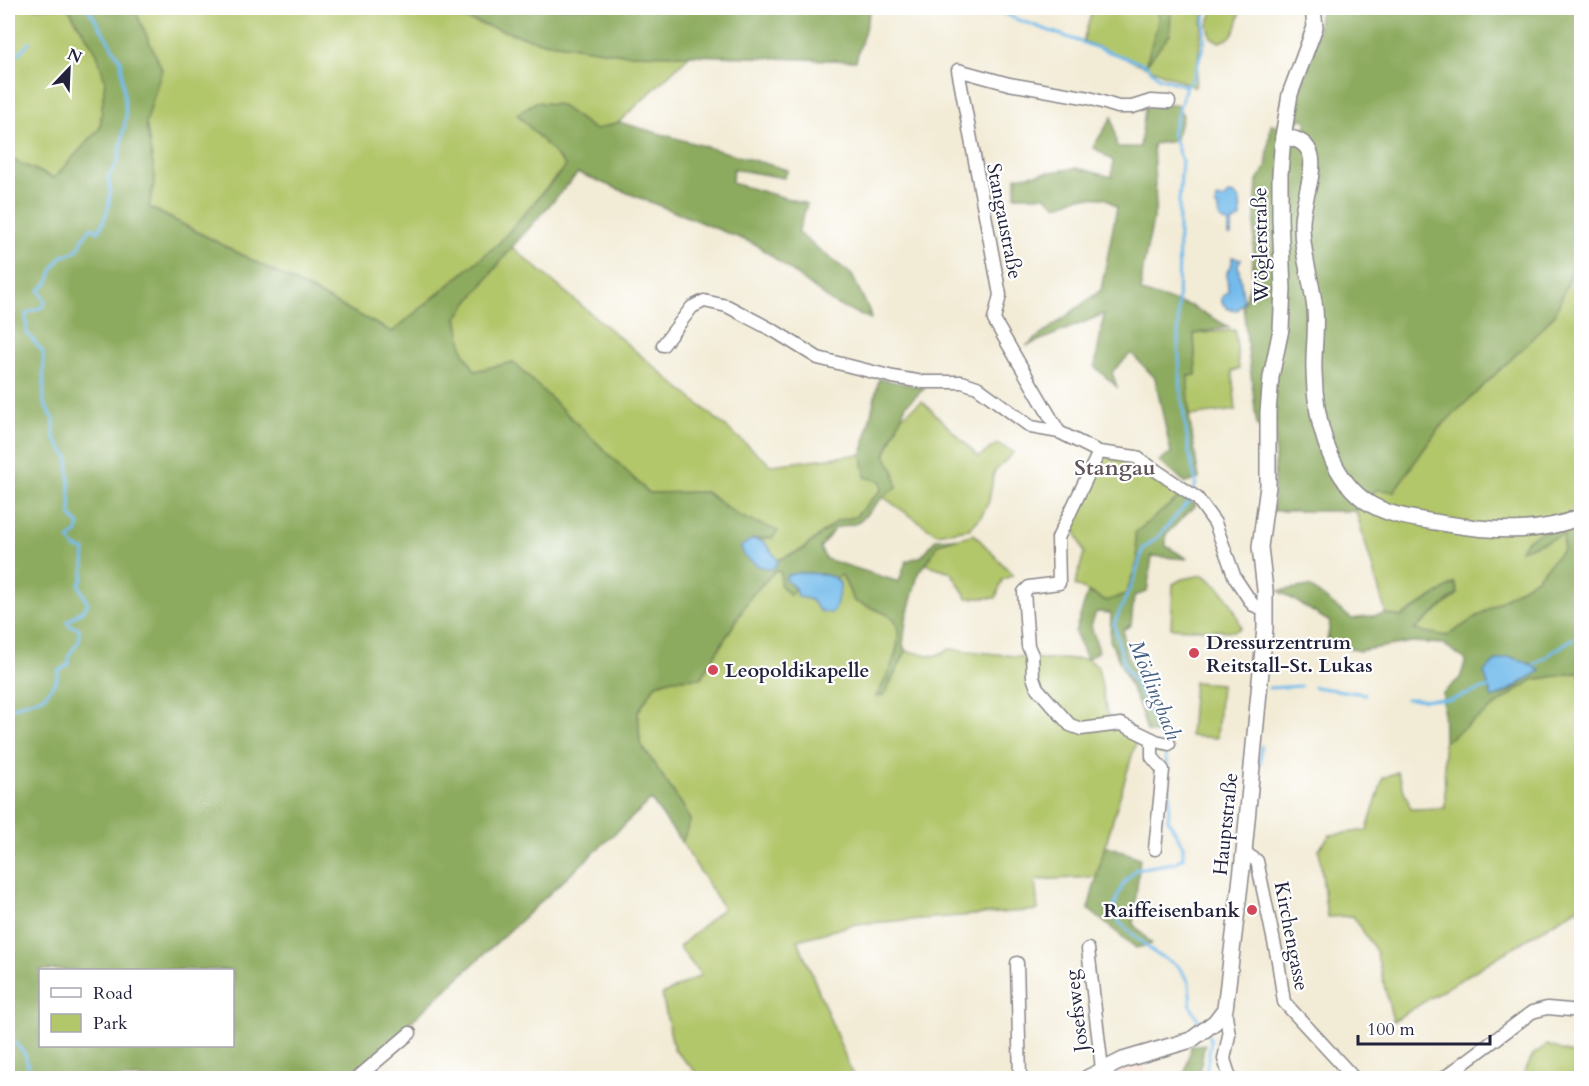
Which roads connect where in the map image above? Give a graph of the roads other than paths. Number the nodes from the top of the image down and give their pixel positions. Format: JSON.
{"nodes":[{"id":1,"x":1313,"y":8,"type":"edge"},
{"id":2,"x":1169,"y":102,"type":"dead end"},
{"id":3,"x":1283,"y":136,"type":"junction"},
{"id":4,"x":663,"y":345,"type":"dead end"},
{"id":5,"x":1059,"y":432,"type":"junction"},
{"id":6,"x":1099,"y":452,"type":"junction"},
{"id":7,"x":1268,"y":486,"type":"joint"},
{"id":8,"x":1581,"y":516,"type":"edge"},
{"id":9,"x":1266,"y":610,"type":"junction"},
{"id":10,"x":1155,"y":849,"type":"dead end"},
{"id":11,"x":1244,"y":852,"type":"junction"},
{"id":12,"x":1088,"y":949,"type":"dead end"},
{"id":13,"x":1017,"y":963,"type":"dead end"},
{"id":14,"x":1225,"y":1009,"type":"junction"},
{"id":15,"x":1581,"y":1011,"type":"edge"},
{"id":16,"x":410,"y":1033,"type":"dead end"},
{"id":17,"x":1102,"y":1069,"type":"junction"},
{"id":18,"x":357,"y":1078,"type":"edge"},
{"id":19,"x":1020,"y":1078,"type":"edge"},
{"id":20,"x":1087,"y":1078,"type":"edge"},
{"id":21,"x":1230,"y":1078,"type":"edge"},
{"id":22,"x":1354,"y":1078,"type":"edge"},
{"id":23,"x":1444,"y":1078,"type":"edge"}],
"edges":[{"from":1,"to":3,"type":"main road","name":"Wöglerstraße"},
{"from":2,"to":5,"type":"street","name":"Stangaustraße"},
{"from":3,"to":7,"type":"main road","name":"Wöglerstraße"},
{"from":3,"to":8,"type":"main road"},
{"from":4,"to":5,"type":"street"},
{"from":5,"to":6,"type":"street"},
{"from":6,"to":9,"type":"street"},
{"from":6,"to":10,"type":"street"},
{"from":7,"to":9,"type":"main road","name":"Hauptstraße"},
{"from":9,"to":11,"type":"main road","name":"Hauptstraße"},
{"from":11,"to":14,"type":"main road","name":"Hauptstraße"},
{"from":11,"to":22,"type":"street","name":"Kirchengasse"},
{"from":12,"to":17,"type":"street","name":"Josefsweg"},
{"from":13,"to":19,"type":"street"},
{"from":14,"to":17,"type":"main road"},
{"from":14,"to":21,"type":"street"},
{"from":15,"to":23,"type":"street"},
{"from":16,"to":18,"type":"street"},
{"from":17,"to":20,"type":"main road"}]}
